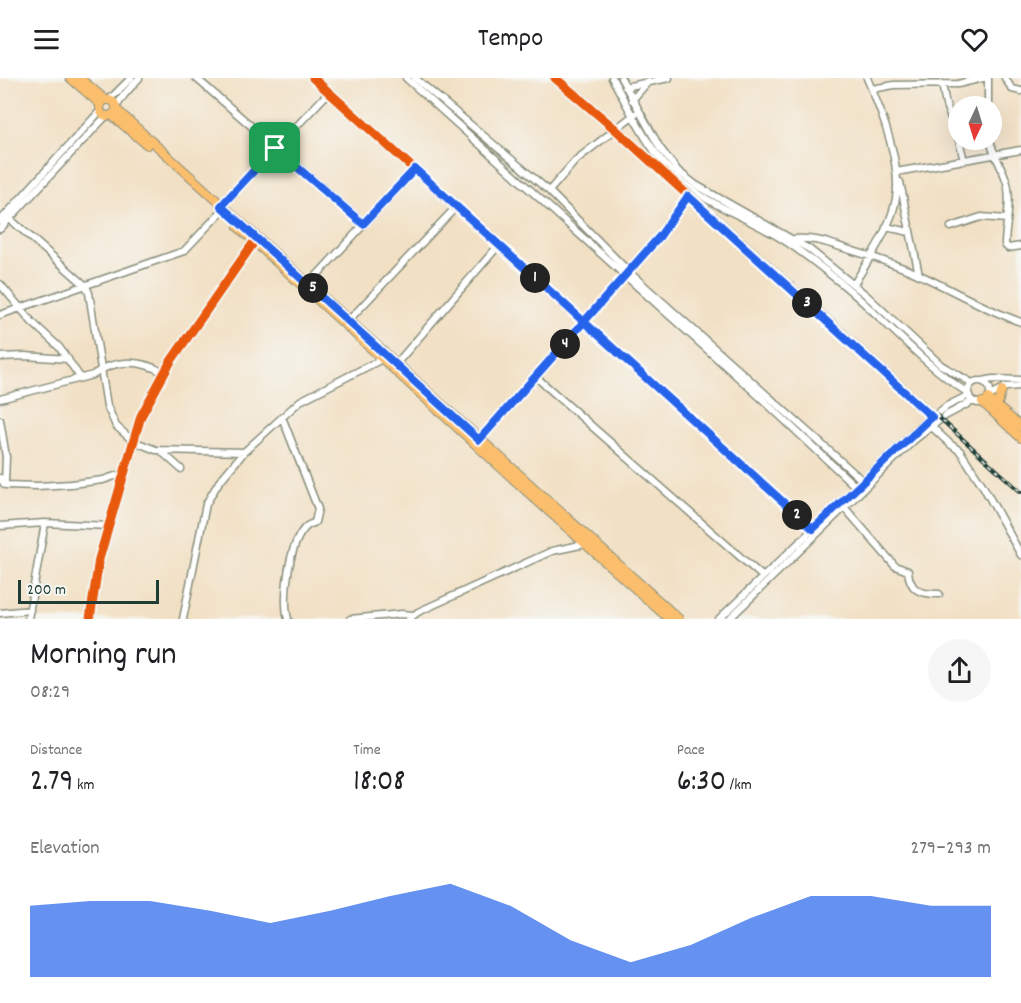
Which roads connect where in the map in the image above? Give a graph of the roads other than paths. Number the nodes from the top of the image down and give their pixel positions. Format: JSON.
{"nodes":[{"id":1,"x":70,"y":78,"type":"edge"},
{"id":2,"x":80,"y":78,"type":"edge"},
{"id":3,"x":131,"y":78,"type":"edge"},
{"id":4,"x":139,"y":78,"type":"edge"},
{"id":5,"x":196,"y":78,"type":"edge"},
{"id":6,"x":313,"y":78,"type":"edge"},
{"id":7,"x":406,"y":78,"type":"edge"},
{"id":8,"x":415,"y":78,"type":"edge"},
{"id":9,"x":555,"y":78,"type":"edge"},
{"id":10,"x":612,"y":78,"type":"edge"},
{"id":11,"x":621,"y":78,"type":"edge"},
{"id":12,"x":669,"y":78,"type":"edge"},
{"id":13,"x":867,"y":78,"type":"edge"},
{"id":14,"x":983,"y":78,"type":"edge"},
{"id":15,"x":988,"y":78,"type":"edge"},
{"id":16,"x":1005,"y":78,"type":"edge"},
{"id":17,"x":647,"y":82,"type":"junction"},
{"id":18,"x":942,"y":84,"type":"junction"},
{"id":19,"x":627,"y":86,"type":"junction"},
{"id":20,"x":872,"y":89,"type":"junction"},
{"id":21,"x":619,"y":90,"type":"junction"},
{"id":22,"x":1021,"y":91,"type":"edge"},
{"id":23,"x":329,"y":92,"type":"junction"},
{"id":24,"x":988,"y":96,"type":"edge"},
{"id":25,"x":634,"y":98,"type":"junction"},
{"id":26,"x":626,"y":103,"type":"junction"},
{"id":27,"x":109,"y":108,"type":"junction"},
{"id":28,"x":948,"y":110,"type":"edge"},
{"id":29,"x":640,"y":111,"type":"junction"},
{"id":30,"x":632,"y":116,"type":"junction"},
{"id":31,"x":615,"y":129,"type":"junction"},
{"id":32,"x":275,"y":148,"type":"junction"},
{"id":33,"x":962,"y":150,"type":"edge"},
{"id":34,"x":993,"y":150,"type":"edge"},
{"id":35,"x":1021,"y":150,"type":"edge"},
{"id":36,"x":994,"y":155,"type":"junction"},
{"id":37,"x":964,"y":161,"type":"junction"},
{"id":38,"x":415,"y":169,"type":"junction"},
{"id":39,"x":897,"y":172,"type":"junction"},
{"id":40,"x":692,"y":190,"type":"junction"},
{"id":41,"x":549,"y":191,"type":"junction"},
{"id":42,"x":456,"y":207,"type":"junction"},
{"id":43,"x":221,"y":209,"type":"junction"},
{"id":44,"x":10,"y":219,"type":"junction"},
{"id":45,"x":1006,"y":219,"type":"junction"},
{"id":46,"x":0,"y":221,"type":"edge"},
{"id":47,"x":363,"y":224,"type":"junction"},
{"id":48,"x":886,"y":227,"type":"junction"},
{"id":49,"x":951,"y":227,"type":"dead end"},
{"id":50,"x":0,"y":229,"type":"edge"},
{"id":51,"x":910,"y":232,"type":"junction"},
{"id":52,"x":795,"y":239,"type":"junction"},
{"id":53,"x":254,"y":242,"type":"junction"},
{"id":54,"x":499,"y":245,"type":"junction"},
{"id":55,"x":1021,"y":246,"type":"edge"},
{"id":56,"x":871,"y":256,"type":"junction"},
{"id":57,"x":627,"y":274,"type":"junction"},
{"id":58,"x":919,"y":275,"type":"junction"},
{"id":59,"x":0,"y":284,"type":"edge"},
{"id":60,"x":309,"y":284,"type":"junction"},
{"id":61,"x":854,"y":284,"type":"junction"},
{"id":62,"x":86,"y":286,"type":"junction"},
{"id":63,"x":21,"y":307,"type":"junction"},
{"id":64,"x":0,"y":315,"type":"edge"},
{"id":65,"x":349,"y":320,"type":"junction"},
{"id":66,"x":584,"y":322,"type":"junction"},
{"id":67,"x":1021,"y":322,"type":"edge"},
{"id":68,"x":0,"y":357,"type":"edge"},
{"id":69,"x":68,"y":359,"type":"junction"},
{"id":70,"x":382,"y":359,"type":"junction"},
{"id":71,"x":396,"y":364,"type":"junction"},
{"id":72,"x":102,"y":368,"type":"junction"},
{"id":73,"x":164,"y":373,"type":"junction"},
{"id":74,"x":81,"y":377,"type":"junction"},
{"id":75,"x":536,"y":377,"type":"junction"},
{"id":76,"x":1021,"y":380,"type":"edge"},
{"id":77,"x":983,"y":381,"type":"junction"},
{"id":78,"x":972,"y":383,"type":"junction"},
{"id":79,"x":1021,"y":386,"type":"edge"},
{"id":80,"x":1002,"y":390,"type":"junction"},
{"id":81,"x":978,"y":397,"type":"junction"},
{"id":82,"x":0,"y":399,"type":"edge"},
{"id":83,"x":997,"y":407,"type":"junction"},
{"id":84,"x":282,"y":417,"type":"junction"},
{"id":85,"x":932,"y":417,"type":"junction"},
{"id":86,"x":0,"y":420,"type":"edge"},
{"id":87,"x":931,"y":426,"type":"junction"},
{"id":88,"x":1021,"y":427,"type":"edge"},
{"id":89,"x":1021,"y":438,"type":"edge"},
{"id":90,"x":479,"y":440,"type":"junction"},
{"id":91,"x":133,"y":441,"type":"junction"},
{"id":92,"x":156,"y":450,"type":"junction"},
{"id":93,"x":244,"y":452,"type":"junction"},
{"id":94,"x":181,"y":469,"type":"dead end"},
{"id":95,"x":124,"y":472,"type":"junction"},
{"id":96,"x":0,"y":478,"type":"edge"},
{"id":97,"x":863,"y":481,"type":"junction"},
{"id":98,"x":5,"y":485,"type":"junction"},
{"id":99,"x":856,"y":487,"type":"junction"},
{"id":100,"x":844,"y":508,"type":"junction"},
{"id":101,"x":45,"y":523,"type":"junction"},
{"id":102,"x":0,"y":526,"type":"edge"},
{"id":103,"x":109,"y":526,"type":"junction"},
{"id":104,"x":813,"y":529,"type":"junction"},
{"id":105,"x":585,"y":544,"type":"junction"},
{"id":106,"x":1021,"y":555,"type":"edge"},
{"id":107,"x":762,"y":576,"type":"junction"},
{"id":108,"x":939,"y":594,"type":"dead end"},
{"id":109,"x":30,"y":610,"type":"junction"},
{"id":110,"x":0,"y":612,"type":"edge"},
{"id":111,"x":411,"y":617,"type":"edge"},
{"id":112,"x":28,"y":619,"type":"edge"},
{"id":113,"x":90,"y":619,"type":"edge"},
{"id":114,"x":183,"y":619,"type":"edge"},
{"id":115,"x":288,"y":619,"type":"edge"},
{"id":116,"x":350,"y":619,"type":"edge"},
{"id":117,"x":669,"y":619,"type":"edge"},
{"id":118,"x":678,"y":619,"type":"edge"},
{"id":119,"x":719,"y":619,"type":"edge"},
{"id":120,"x":729,"y":619,"type":"edge"}],
"edges":[{"from":1,"to":27,"type":"main road"},
{"from":2,"to":27,"type":"main road"},
{"from":3,"to":27,"type":"street"},
{"from":4,"to":27,"type":"street"},
{"from":5,"to":32,"type":"street"},
{"from":6,"to":23,"type":"street"},
{"from":7,"to":57,"type":"street"},
{"from":8,"to":41,"type":"street"},
{"from":9,"to":31,"type":"street"},
{"from":10,"to":21,"type":"street"},
{"from":11,"to":19,"type":"street"},
{"from":12,"to":17,"type":"street"},
{"from":13,"to":20,"type":"street"},
{"from":14,"to":18,"type":"street"},
{"from":15,"to":24,"type":"street"},
{"from":16,"to":22,"type":"street"},
{"from":17,"to":19,"type":"street"},
{"from":17,"to":25,"type":"street"},
{"from":18,"to":20,"type":"street"},
{"from":18,"to":28,"type":"street"},
{"from":19,"to":21,"type":"street"},
{"from":19,"to":25,"type":"street"},
{"from":20,"to":39,"type":"street"},
{"from":21,"to":26,"type":"street"},
{"from":23,"to":32,"type":"street"},
{"from":23,"to":38,"type":"street"},
{"from":25,"to":26,"type":"street"},
{"from":25,"to":29,"type":"street"},
{"from":26,"to":30,"type":"street"},
{"from":27,"to":43,"type":"main road"},
{"from":27,"to":44,"type":"street"},
{"from":27,"to":46,"type":"street"},
{"from":29,"to":30,"type":"street"},
{"from":29,"to":40,"type":"street"},
{"from":30,"to":31,"type":"street"},
{"from":30,"to":40,"type":"street"},
{"from":31,"to":40,"type":"street"},
{"from":31,"to":41,"type":"street"},
{"from":32,"to":43,"type":"street"},
{"from":32,"to":47,"type":"street"},
{"from":33,"to":37,"type":"street"},
{"from":34,"to":36,"type":"street"},
{"from":35,"to":36,"type":"street"},
{"from":36,"to":37,"type":"street"},
{"from":36,"to":45,"type":"street"},
{"from":37,"to":39,"type":"street"},
{"from":38,"to":42,"type":"street"},
{"from":38,"to":47,"type":"street"},
{"from":39,"to":48,"type":"street"},
{"from":39,"to":51,"type":"street"},
{"from":40,"to":52,"type":"street"},
{"from":40,"to":57,"type":"street"},
{"from":40,"to":81,"type":"street"},
{"from":40,"to":85,"type":"street"},
{"from":41,"to":57,"type":"street"},
{"from":42,"to":54,"type":"street"},
{"from":42,"to":65,"type":"street"},
{"from":43,"to":53,"type":"main road"},
{"from":43,"to":60,"type":"main road"},
{"from":43,"to":62,"type":"street"},
{"from":44,"to":50,"type":"street"},
{"from":44,"to":62,"type":"street"},
{"from":45,"to":49,"type":"street"},
{"from":45,"to":55,"type":"street"},
{"from":47,"to":60,"type":"street"},
{"from":48,"to":51,"type":"street"},
{"from":48,"to":56,"type":"street"},
{"from":51,"to":58,"type":"street"},
{"from":52,"to":56,"type":"street"},
{"from":52,"to":61,"type":"street"},
{"from":53,"to":70,"type":"main road"},
{"from":53,"to":73,"type":"street"},
{"from":54,"to":66,"type":"street"},
{"from":54,"to":71,"type":"street"},
{"from":56,"to":58,"type":"street"},
{"from":56,"to":61,"type":"street"},
{"from":57,"to":66,"type":"street"},
{"from":57,"to":97,"type":"street"},
{"from":57,"to":99,"type":"street"},
{"from":58,"to":67,"type":"street"},
{"from":59,"to":63,"type":"street"},
{"from":60,"to":65,"type":"main road"},
{"from":61,"to":78,"type":"street"},
{"from":62,"to":63,"type":"street"},
{"from":62,"to":72,"type":"street"},
{"from":63,"to":64,"type":"street"},
{"from":63,"to":69,"type":"street"},
{"from":65,"to":71,"type":"main road"},
{"from":66,"to":75,"type":"street"},
{"from":66,"to":104,"type":"street"},
{"from":68,"to":69,"type":"street"},
{"from":69,"to":74,"type":"street"},
{"from":70,"to":84,"type":"street"},
{"from":70,"to":105,"type":"main road"},
{"from":71,"to":90,"type":"main road"},
{"from":72,"to":73,"type":"street"},
{"from":72,"to":74,"type":"street"},
{"from":72,"to":91,"type":"street"},
{"from":73,"to":91,"type":"street"},
{"from":74,"to":82,"type":"street"},
{"from":75,"to":90,"type":"street"},
{"from":75,"to":107,"type":"street"},
{"from":76,"to":77,"type":"street"},
{"from":77,"to":78,"type":"street"},
{"from":77,"to":81,"type":"street"},
{"from":78,"to":81,"type":"street"},
{"from":79,"to":80,"type":"street"},
{"from":80,"to":81,"type":"street"},
{"from":80,"to":83,"type":"main road"},
{"from":81,"to":83,"type":"main road"},
{"from":81,"to":85,"type":"street"},
{"from":81,"to":87,"type":"street"},
{"from":81,"to":89,"type":"main road"},
{"from":83,"to":88,"type":"main road"},
{"from":84,"to":93,"type":"street"},
{"from":84,"to":115,"type":"street"},
{"from":85,"to":97,"type":"street"},
{"from":86,"to":98,"type":"street"},
{"from":87,"to":100,"type":"street"},
{"from":87,"to":106,"type":"street"},
{"from":90,"to":118,"type":"main road"},
{"from":91,"to":92,"type":"street"},
{"from":91,"to":95,"type":"street"},
{"from":92,"to":93,"type":"street"},
{"from":92,"to":94,"type":"street"},
{"from":93,"to":114,"type":"street"},
{"from":95,"to":98,"type":"street"},
{"from":95,"to":103,"type":"street"},
{"from":96,"to":98,"type":"street"},
{"from":97,"to":99,"type":"street"},
{"from":99,"to":104,"type":"street"},
{"from":100,"to":108,"type":"street"},
{"from":100,"to":120,"type":"street"},
{"from":101,"to":102,"type":"street"},
{"from":101,"to":103,"type":"street"},
{"from":101,"to":109,"type":"street"},
{"from":103,"to":113,"type":"street"},
{"from":104,"to":107,"type":"street"},
{"from":105,"to":111,"type":"street"},
{"from":105,"to":117,"type":"main road"},
{"from":107,"to":119,"type":"street"},
{"from":109,"to":110,"type":"street"},
{"from":109,"to":112,"type":"street"},
{"from":111,"to":116,"type":"street"}]}
